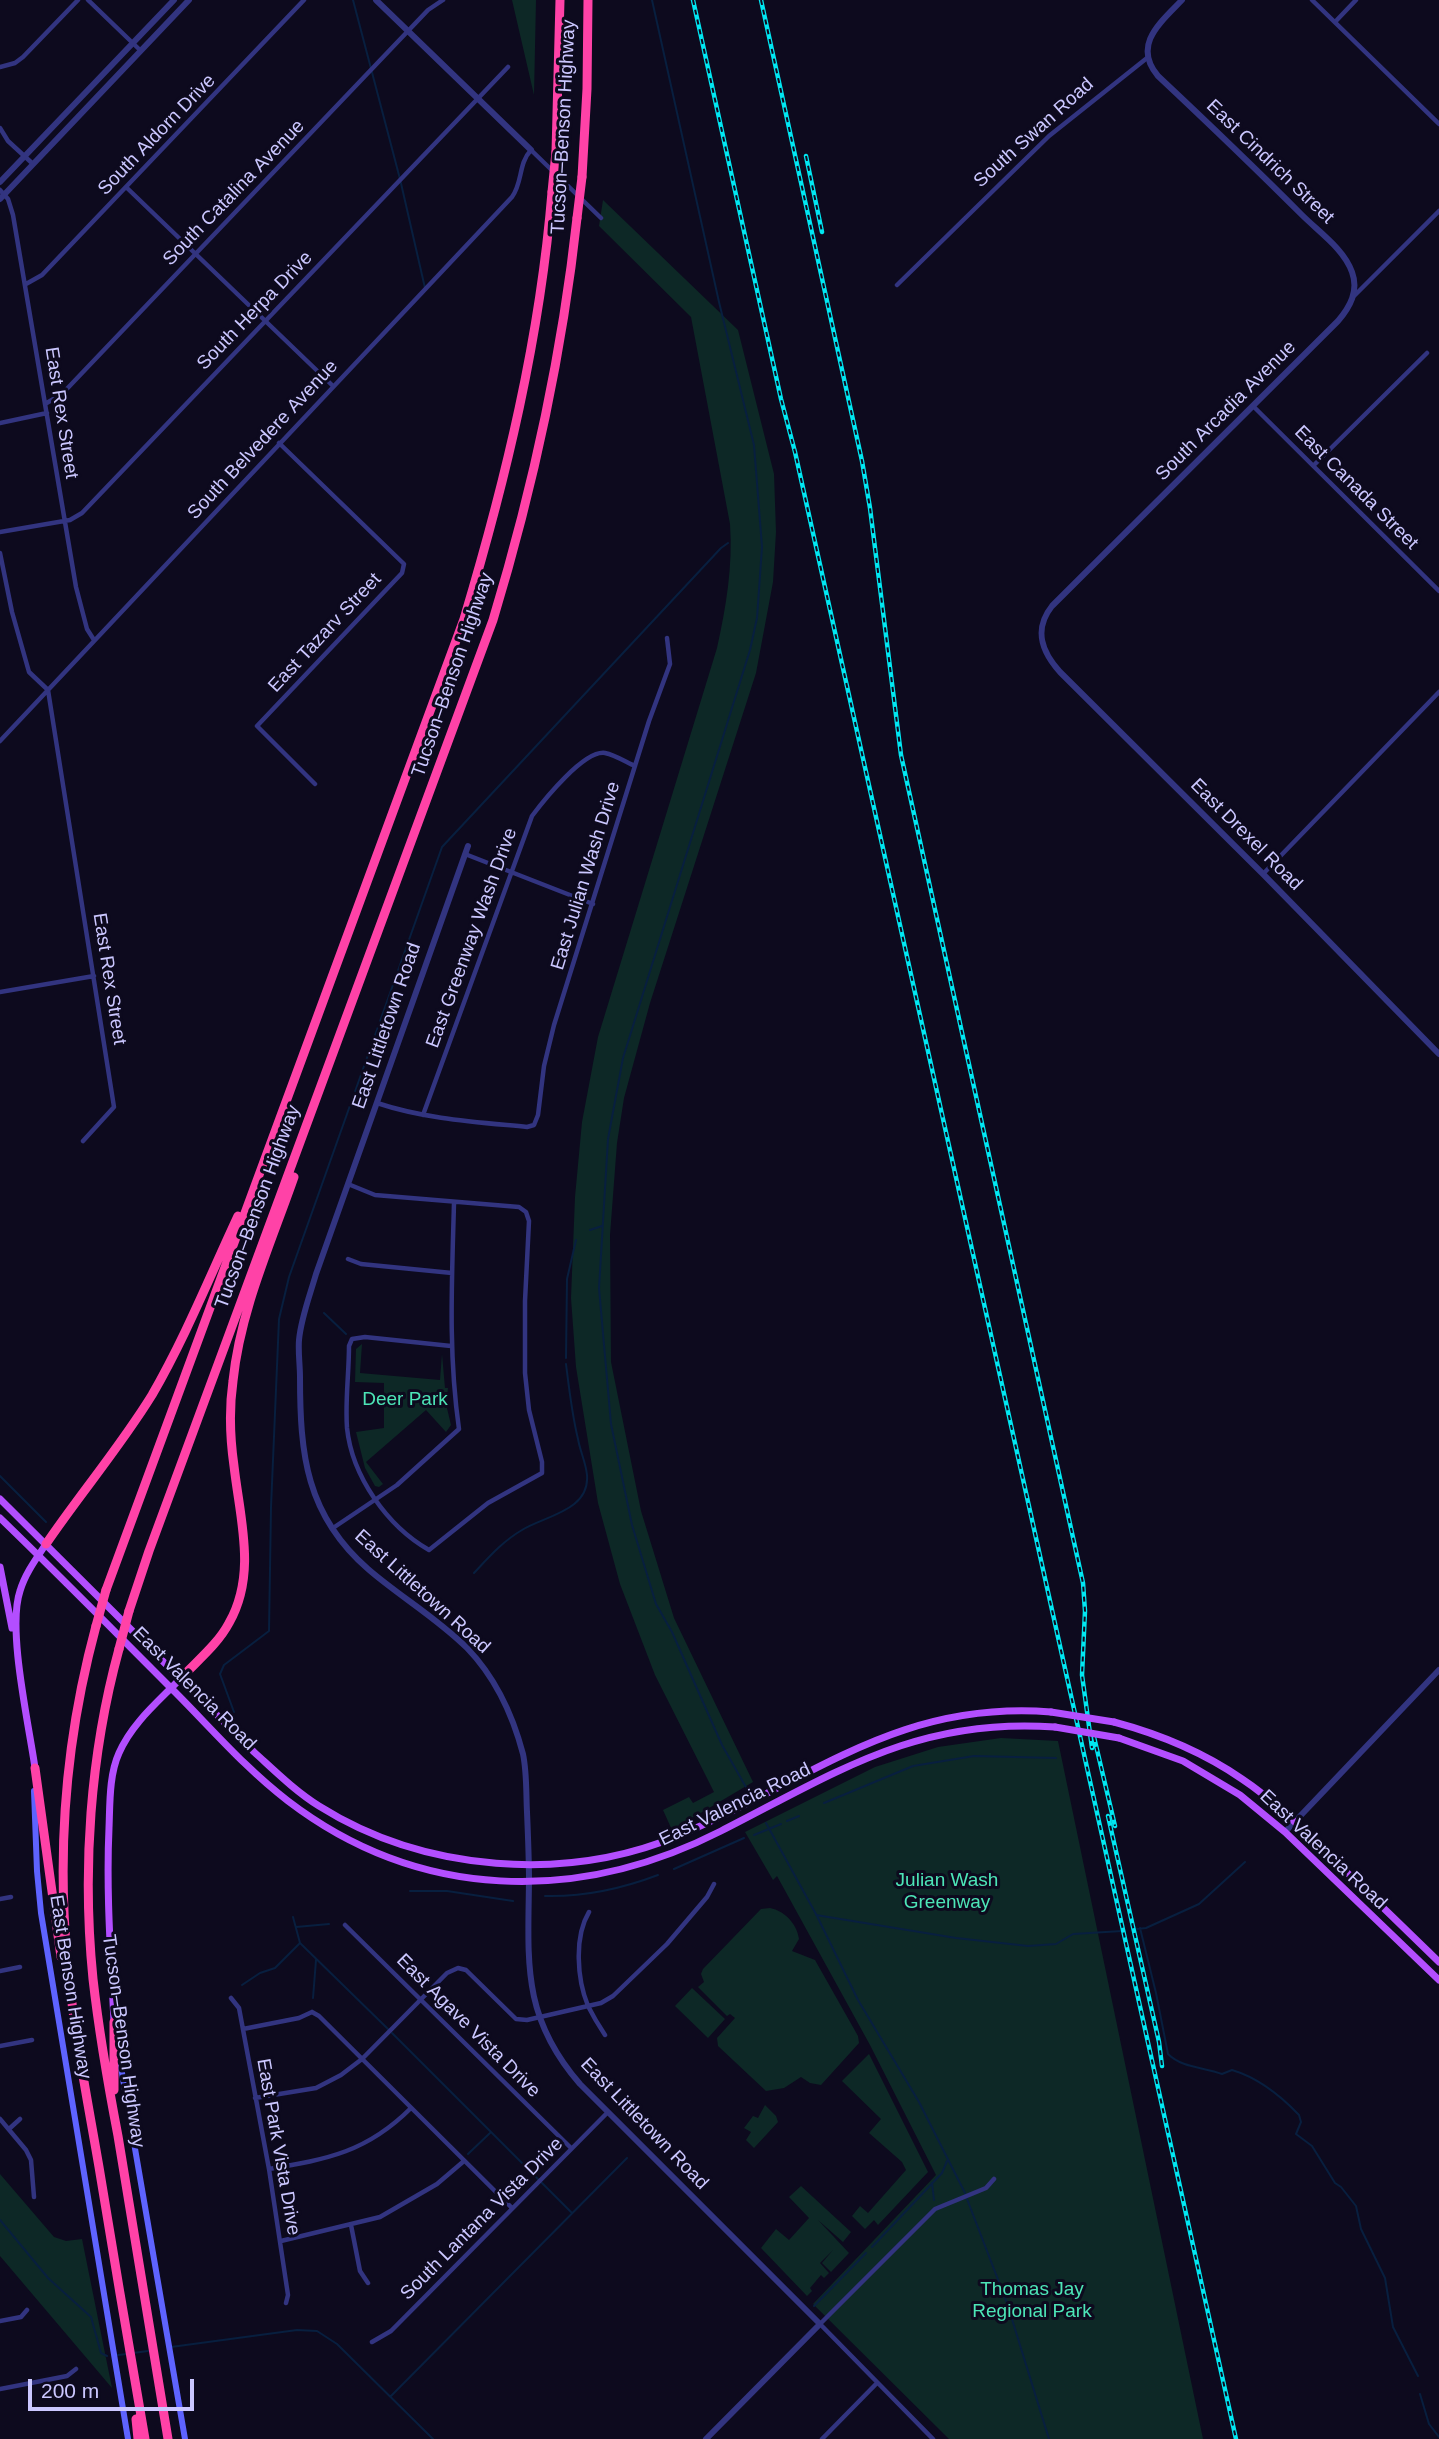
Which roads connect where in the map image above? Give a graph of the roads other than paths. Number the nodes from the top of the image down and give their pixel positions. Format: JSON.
{"nodes":[{"id":1,"x":78,"y":0,"type":"edge"},
{"id":2,"x":88,"y":0,"type":"edge"},
{"id":3,"x":174,"y":0,"type":"edge"},
{"id":4,"x":189,"y":0,"type":"edge"},
{"id":5,"x":304,"y":0,"type":"edge"},
{"id":6,"x":376,"y":0,"type":"edge"},
{"id":7,"x":443,"y":0,"type":"edge"},
{"id":8,"x":560,"y":0,"type":"edge"},
{"id":9,"x":588,"y":0,"type":"edge"},
{"id":10,"x":1182,"y":0,"type":"edge"},
{"id":11,"x":1312,"y":0,"type":"edge"},
{"id":12,"x":1356,"y":0,"type":"edge"},
{"id":13,"x":1335,"y":22,"type":"junction"},
{"id":14,"x":408,"y":31,"type":"junction"},
{"id":15,"x":133,"y":43,"type":"junction"},
{"id":16,"x":141,"y":51,"type":"junction"},
{"id":17,"x":1147,"y":58,"type":"junction"},
{"id":18,"x":0,"y":67,"type":"edge"},
{"id":19,"x":508,"y":67,"type":"dead end"},
{"id":20,"x":478,"y":99,"type":"junction"},
{"id":21,"x":1439,"y":124,"type":"edge"},
{"id":22,"x":0,"y":128,"type":"edge"},
{"id":23,"x":531,"y":150,"type":"junction"},
{"id":24,"x":25,"y":156,"type":"junction"},
{"id":25,"x":33,"y":164,"type":"junction"},
{"id":26,"x":0,"y":182,"type":"edge"},
{"id":27,"x":126,"y":187,"type":"junction"},
{"id":28,"x":1,"y":194,"type":"edge"},
{"id":29,"x":1439,"y":211,"type":"edge"},
{"id":30,"x":601,"y":218,"type":"dead end"},
{"id":31,"x":196,"y":254,"type":"junction"},
{"id":32,"x":26,"y":284,"type":"junction"},
{"id":33,"x":897,"y":285,"type":"dead end"},
{"id":34,"x":1353,"y":297,"type":"junction"},
{"id":35,"x":265,"y":321,"type":"junction"},
{"id":36,"x":1427,"y":353,"type":"dead end"},
{"id":37,"x":333,"y":386,"type":"junction"},
{"id":38,"x":45,"y":404,"type":"junction"},
{"id":39,"x":1253,"y":405,"type":"junction"},
{"id":40,"x":47,"y":413,"type":"junction"},
{"id":41,"x":0,"y":423,"type":"edge"},
{"id":42,"x":279,"y":443,"type":"junction"},
{"id":43,"x":1314,"y":466,"type":"junction"},
{"id":44,"x":64,"y":521,"type":"junction"},
{"id":45,"x":0,"y":533,"type":"edge"},
{"id":46,"x":0,"y":553,"type":"edge"},
{"id":47,"x":1439,"y":591,"type":"edge"},
{"id":48,"x":1040,"y":634,"type":"joint"},
{"id":49,"x":667,"y":638,"type":"dead end"},
{"id":50,"x":94,"y":640,"type":"junction"},
{"id":51,"x":48,"y":690,"type":"junction"},
{"id":52,"x":1439,"y":692,"type":"edge"},
{"id":53,"x":0,"y":741,"type":"edge"},
{"id":54,"x":635,"y":766,"type":"junction"},
{"id":55,"x":315,"y":784,"type":"dead end"},
{"id":56,"x":466,"y":850,"type":"joint"},
{"id":57,"x":510,"y":871,"type":"junction"},
{"id":58,"x":1263,"y":874,"type":"junction"},
{"id":59,"x":593,"y":904,"type":"junction"},
{"id":60,"x":94,"y":976,"type":"junction"},
{"id":61,"x":0,"y":992,"type":"edge"},
{"id":62,"x":352,"y":1003,"type":"junction"},
{"id":63,"x":1439,"y":1054,"type":"edge"},
{"id":64,"x":377,"y":1103,"type":"junction"},
{"id":65,"x":423,"y":1115,"type":"junction"},
{"id":66,"x":83,"y":1141,"type":"dead end"},
{"id":67,"x":269,"y":1148,"type":"junction"},
{"id":68,"x":348,"y":1184,"type":"junction"},
{"id":69,"x":454,"y":1203,"type":"junction"},
{"id":70,"x":348,"y":1259,"type":"dead end"},
{"id":71,"x":452,"y":1273,"type":"junction"},
{"id":72,"x":451,"y":1346,"type":"junction"},
{"id":73,"x":375,"y":1498,"type":"junction"},
{"id":74,"x":0,"y":1499,"type":"edge"},
{"id":75,"x":0,"y":1518,"type":"edge"},
{"id":76,"x":333,"y":1528,"type":"junction"},
{"id":77,"x":46,"y":1544,"type":"junction"},
{"id":78,"x":38,"y":1555,"type":"junction"},
{"id":79,"x":0,"y":1567,"type":"edge"},
{"id":80,"x":21,"y":1668,"type":"junction"},
{"id":81,"x":1439,"y":1670,"type":"edge"},
{"id":82,"x":180,"y":1679,"type":"junction"},
{"id":83,"x":171,"y":1688,"type":"junction"},
{"id":84,"x":35,"y":1768,"type":"junction"},
{"id":85,"x":1295,"y":1822,"type":"junction"},
{"id":86,"x":1285,"y":1832,"type":"junction"},
{"id":87,"x":529,"y":1865,"type":"junction"},
{"id":88,"x":529,"y":1882,"type":"junction"},
{"id":89,"x":714,"y":1884,"type":"dead end"},
{"id":90,"x":11,"y":1897,"type":"dead end"},
{"id":91,"x":0,"y":1899,"type":"edge"},
{"id":92,"x":589,"y":1912,"type":"dead end"},
{"id":93,"x":345,"y":1925,"type":"dead end"},
{"id":94,"x":1439,"y":1962,"type":"edge"},
{"id":95,"x":20,"y":1967,"type":"dead end"},
{"id":96,"x":0,"y":1971,"type":"edge"},
{"id":97,"x":1439,"y":1980,"type":"edge"},
{"id":98,"x":231,"y":1997,"type":"dead end"},
{"id":99,"x":421,"y":1999,"type":"junction"},
{"id":100,"x":588,"y":2004,"type":"junction"},
{"id":101,"x":540,"y":2017,"type":"junction"},
{"id":102,"x":114,"y":2022,"type":"junction"},
{"id":103,"x":243,"y":2029,"type":"junction"},
{"id":104,"x":605,"y":2035,"type":"dead end"},
{"id":105,"x":32,"y":2040,"type":"dead end"},
{"id":106,"x":0,"y":2046,"type":"edge"},
{"id":107,"x":362,"y":2059,"type":"junction"},
{"id":108,"x":255,"y":2098,"type":"junction"},
{"id":109,"x":411,"y":2108,"type":"junction"},
{"id":110,"x":608,"y":2112,"type":"junction"},
{"id":111,"x":0,"y":2119,"type":"edge"},
{"id":112,"x":20,"y":2119,"type":"dead end"},
{"id":113,"x":115,"y":2123,"type":"junction"},
{"id":114,"x":9,"y":2129,"type":"junction"},
{"id":115,"x":92,"y":2129,"type":"junction"},
{"id":116,"x":571,"y":2148,"type":"junction"},
{"id":117,"x":464,"y":2161,"type":"junction"},
{"id":118,"x":269,"y":2169,"type":"junction"},
{"id":119,"x":994,"y":2179,"type":"dead end"},
{"id":120,"x":34,"y":2197,"type":"dead end"},
{"id":121,"x":512,"y":2208,"type":"junction"},
{"id":122,"x":351,"y":2225,"type":"junction"},
{"id":123,"x":281,"y":2241,"type":"junction"},
{"id":124,"x":368,"y":2283,"type":"dead end"},
{"id":125,"x":285,"y":2303,"type":"dead end"},
{"id":126,"x":27,"y":2311,"type":"dead end"},
{"id":127,"x":0,"y":2321,"type":"edge"},
{"id":128,"x":820,"y":2324,"type":"junction"},
{"id":129,"x":372,"y":2342,"type":"dead end"},
{"id":130,"x":131,"y":2364,"type":"junction"},
{"id":131,"x":76,"y":2369,"type":"dead end"},
{"id":132,"x":877,"y":2382,"type":"junction"},
{"id":133,"x":0,"y":2389,"type":"edge"},
{"id":134,"x":128,"y":2439,"type":"edge"},
{"id":135,"x":138,"y":2439,"type":"edge"},
{"id":136,"x":145,"y":2439,"type":"edge"},
{"id":137,"x":168,"y":2439,"type":"edge"},
{"id":138,"x":185,"y":2439,"type":"edge"},
{"id":139,"x":706,"y":2439,"type":"edge"},
{"id":140,"x":822,"y":2439,"type":"edge"},
{"id":141,"x":933,"y":2439,"type":"edge"}],
"edges":[{"from":1,"to":18,"type":"street"},
{"from":2,"to":15,"type":"street"},
{"from":3,"to":15,"type":"street"},
{"from":4,"to":16,"type":"street"},
{"from":5,"to":27,"type":"street","name":"South Aldorn Drive"},
{"from":6,"to":14,"type":"street"},
{"from":7,"to":14,"type":"street","name":"South Catalina Avenue"},
{"from":8,"to":67,"type":"highway","name":"Tucson–Benson Highway","bridge":true},
{"from":9,"to":62,"type":"highway","name":"Tucson–Benson Highway","bridge":true},
{"from":10,"to":17,"type":"street"},
{"from":11,"to":13,"type":"street"},
{"from":12,"to":13,"type":"street"},
{"from":13,"to":21,"type":"street"},
{"from":14,"to":20,"type":"street"},
{"from":14,"to":31,"type":"street","name":"South Catalina Avenue"},
{"from":15,"to":16,"type":"street"},
{"from":15,"to":24,"type":"street"},
{"from":16,"to":25,"type":"street"},
{"from":17,"to":33,"type":"street","name":"South Swan Road"},
{"from":17,"to":34,"type":"street","name":"East Cindrich Street"},
{"from":19,"to":20,"type":"street","name":"South Herpa Drive"},
{"from":20,"to":23,"type":"street"},
{"from":20,"to":35,"type":"street","name":"South Herpa Drive"},
{"from":22,"to":24,"type":"street"},
{"from":23,"to":30,"type":"street"},
{"from":23,"to":37,"type":"street","name":"South Belvedere Avenue"},
{"from":24,"to":25,"type":"street"},
{"from":24,"to":26,"type":"street"},
{"from":25,"to":28,"type":"street"},
{"from":27,"to":31,"type":"street"},
{"from":27,"to":32,"type":"street","name":"South Aldorn Drive"},
{"from":28,"to":32,"type":"street","name":"East Rex Street"},
{"from":29,"to":34,"type":"street","name":"South Arcadia Avenue"},
{"from":31,"to":35,"type":"street"},
{"from":31,"to":38,"type":"street","name":"South Catalina Avenue"},
{"from":32,"to":38,"type":"street","name":"East Rex Street"},
{"from":34,"to":39,"type":"street","name":"South Arcadia Avenue"},
{"from":35,"to":37,"type":"street"},
{"from":35,"to":44,"type":"street","name":"South Herpa Drive"},
{"from":36,"to":43,"type":"street"},
{"from":37,"to":42,"type":"street","name":"South Belvedere Avenue"},
{"from":38,"to":40,"type":"street","name":"East Rex Street"},
{"from":39,"to":43,"type":"street","name":"East Canada Street"},
{"from":39,"to":48,"type":"street","name":"South Arcadia Avenue"},
{"from":40,"to":41,"type":"street"},
{"from":40,"to":44,"type":"street","name":"East Rex Street"},
{"from":42,"to":50,"type":"street","name":"South Belvedere Avenue"},
{"from":42,"to":55,"type":"street","name":"East Tazarv Street"},
{"from":43,"to":47,"type":"street","name":"East Canada Street"},
{"from":44,"to":45,"type":"street","name":"South Herpa Drive"},
{"from":44,"to":50,"type":"street","name":"East Rex Street"},
{"from":46,"to":51,"type":"street"},
{"from":48,"to":58,"type":"street","name":"East Drexel Road"},
{"from":49,"to":54,"type":"street","name":"East Julian Wash Drive"},
{"from":50,"to":51,"type":"street","name":"South Belvedere Avenue"},
{"from":51,"to":53,"type":"street","name":"South Belvedere Avenue"},
{"from":51,"to":60,"type":"street","name":"East Rex Street"},
{"from":52,"to":58,"type":"street"},
{"from":54,"to":57,"type":"street","name":"East Greenway Wash Drive"},
{"from":54,"to":59,"type":"street","name":"East Julian Wash Drive"},
{"from":56,"to":57,"type":"street"},
{"from":56,"to":64,"type":"street","name":"East Littletown Road"},
{"from":57,"to":59,"type":"street"},
{"from":57,"to":65,"type":"street","name":"East Greenway Wash Drive"},
{"from":58,"to":63,"type":"street","name":"East Drexel Road"},
{"from":59,"to":65,"type":"street","name":"East Julian Wash Drive"},
{"from":60,"to":61,"type":"street"},
{"from":60,"to":66,"type":"street","name":"East Rex Street"},
{"from":62,"to":82,"type":"highway"},
{"from":62,"to":113,"type":"highway","name":"Tucson–Benson Highway","bridge":true},
{"from":64,"to":65,"type":"street"},
{"from":64,"to":68,"type":"street","name":"East Littletown Road"},
{"from":67,"to":77,"type":"highway"},
{"from":67,"to":115,"type":"highway","name":"Tucson–Benson Highway","bridge":true},
{"from":68,"to":69,"type":"street"},
{"from":68,"to":76,"type":"street","name":"East Littletown Road"},
{"from":69,"to":71,"type":"street"},
{"from":69,"to":73,"type":"street"},
{"from":70,"to":71,"type":"street"},
{"from":71,"to":72,"type":"street"},
{"from":72,"to":73,"type":"street"},
{"from":72,"to":73,"type":"street"},
{"from":73,"to":76,"type":"street"},
{"from":74,"to":77,"type":"main road","name":"East Valencia Road"},
{"from":75,"to":78,"type":"main road","name":"East Valencia Road"},
{"from":76,"to":87,"type":"street","name":"East Littletown Road"},
{"from":77,"to":78,"type":"main road","name":"East Benson Highway"},
{"from":77,"to":82,"type":"main road","name":"East Valencia Road"},
{"from":78,"to":80,"type":"main road","name":"East Benson Highway"},
{"from":78,"to":83,"type":"main road","name":"East Valencia Road"},
{"from":79,"to":80,"type":"main road"},
{"from":80,"to":84,"type":"main road","name":"East Benson Highway"},
{"from":81,"to":85,"type":"street"},
{"from":82,"to":83,"type":"main road","name":"East Benson Highway"},
{"from":82,"to":87,"type":"main road","name":"East Valencia Road"},
{"from":83,"to":88,"type":"main road","name":"East Valencia Road"},
{"from":83,"to":102,"type":"main road","name":"East Benson Highway"},
{"from":84,"to":115,"type":"highway"},
{"from":84,"to":134,"type":"main road","name":"East Benson Highway"},
{"from":85,"to":86,"type":"street"},
{"from":85,"to":87,"type":"main road","name":"East Valencia Road","bridge":true},
{"from":85,"to":94,"type":"main road","name":"East Valencia Road"},
{"from":86,"to":88,"type":"main road","name":"East Valencia Road","bridge":true},
{"from":86,"to":97,"type":"main road","name":"East Valencia Road"},
{"from":87,"to":88,"type":"street","name":"East Littletown Road"},
{"from":88,"to":101,"type":"street","name":"East Littletown Road"},
{"from":89,"to":100,"type":"street"},
{"from":90,"to":91,"type":"street"},
{"from":92,"to":100,"type":"street"},
{"from":93,"to":99,"type":"street","name":"East Agave Vista Drive"},
{"from":95,"to":96,"type":"street"},
{"from":98,"to":103,"type":"street","name":"East Park Vista Drive"},
{"from":99,"to":101,"type":"street"},
{"from":99,"to":107,"type":"street"},
{"from":99,"to":116,"type":"street","name":"East Agave Vista Drive"},
{"from":100,"to":101,"type":"street"},
{"from":100,"to":104,"type":"street"},
{"from":101,"to":110,"type":"street","name":"East Littletown Road"},
{"from":102,"to":113,"type":"highway"},
{"from":102,"to":138,"type":"main road","name":"East Benson Highway"},
{"from":103,"to":107,"type":"street"},
{"from":103,"to":108,"type":"street","name":"East Park Vista Drive"},
{"from":105,"to":106,"type":"street"},
{"from":107,"to":108,"type":"street"},
{"from":107,"to":109,"type":"street"},
{"from":108,"to":118,"type":"street","name":"East Park Vista Drive"},
{"from":109,"to":117,"type":"street"},
{"from":109,"to":118,"type":"street"},
{"from":110,"to":116,"type":"street","name":"South Lantana Vista Drive"},
{"from":110,"to":128,"type":"street","name":"East Littletown Road"},
{"from":111,"to":114,"type":"street"},
{"from":112,"to":114,"type":"street"},
{"from":113,"to":137,"type":"highway","name":"Tucson–Benson Highway"},
{"from":114,"to":120,"type":"street"},
{"from":115,"to":130,"type":"highway","name":"Tucson–Benson Highway"},
{"from":116,"to":121,"type":"street","name":"South Lantana Vista Drive"},
{"from":117,"to":121,"type":"street"},
{"from":117,"to":122,"type":"street"},
{"from":118,"to":123,"type":"street","name":"East Park Vista Drive"},
{"from":119,"to":128,"type":"street"},
{"from":121,"to":129,"type":"street","name":"South Lantana Vista Drive"},
{"from":122,"to":123,"type":"street"},
{"from":122,"to":124,"type":"street"},
{"from":123,"to":125,"type":"street","name":"East Park Vista Drive"},
{"from":126,"to":127,"type":"street"},
{"from":128,"to":132,"type":"street","name":"East Littletown Road"},
{"from":128,"to":139,"type":"street"},
{"from":130,"to":135,"type":"highway"},
{"from":130,"to":136,"type":"highway"},
{"from":131,"to":133,"type":"street"},
{"from":132,"to":140,"type":"street"},
{"from":132,"to":141,"type":"street","name":"East Littletown Road"}]}
